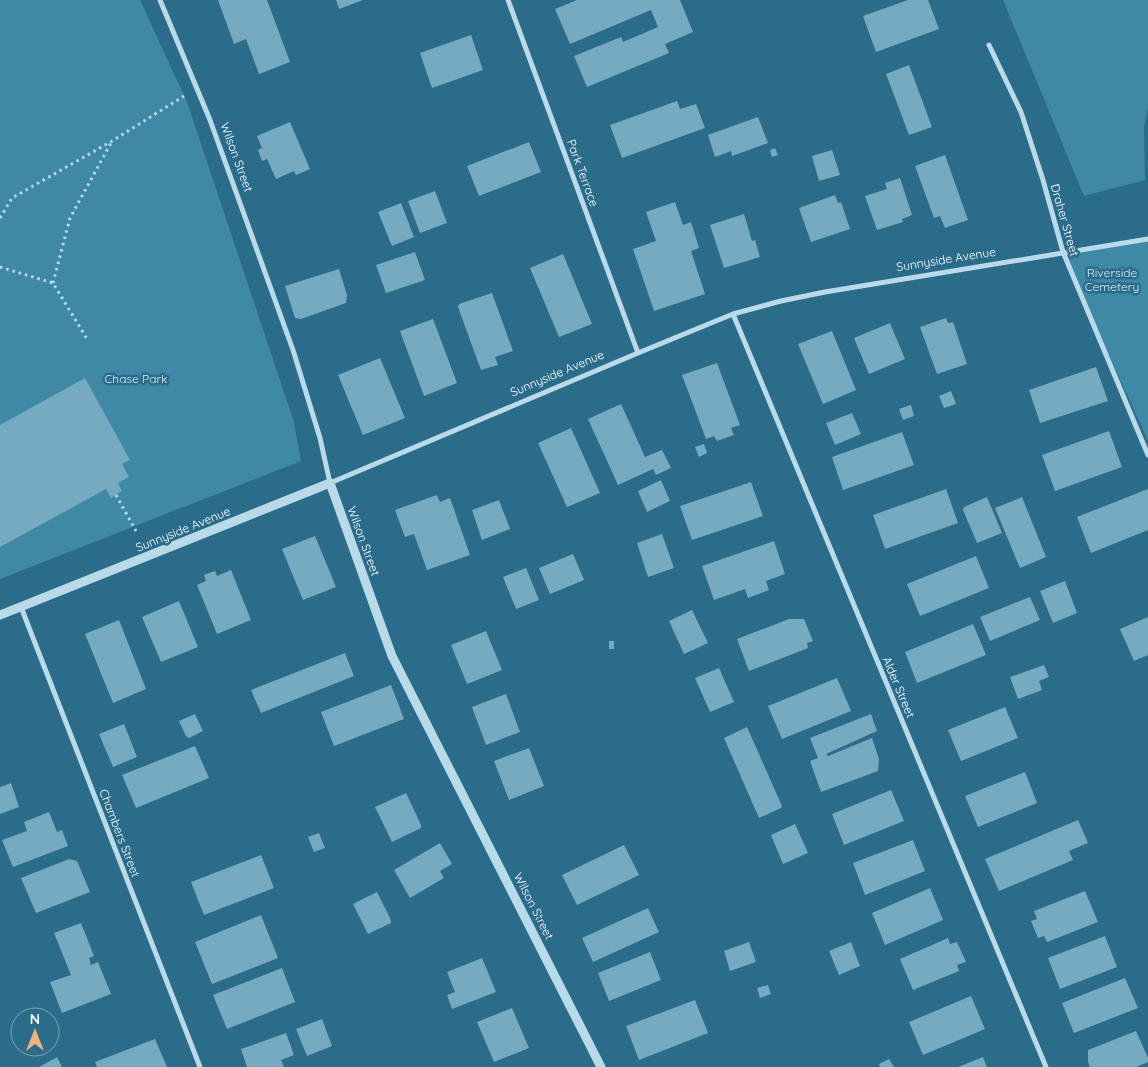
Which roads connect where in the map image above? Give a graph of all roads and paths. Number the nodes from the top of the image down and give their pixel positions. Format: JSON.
{"nodes":[{"id":1,"x":160,"y":0,"type":"edge"},
{"id":2,"x":508,"y":0,"type":"edge"},
{"id":3,"x":988,"y":45,"type":"dead end"},
{"id":4,"x":197,"y":87,"type":"junction"},
{"id":5,"x":112,"y":141,"type":"junction"},
{"id":6,"x":0,"y":218,"type":"edge"},
{"id":7,"x":1148,"y":239,"type":"edge"},
{"id":8,"x":1063,"y":252,"type":"junction"},
{"id":9,"x":0,"y":267,"type":"edge"},
{"id":10,"x":53,"y":283,"type":"junction"},
{"id":11,"x":733,"y":314,"type":"junction"},
{"id":12,"x":87,"y":339,"type":"dead end"},
{"id":13,"x":638,"y":352,"type":"junction"},
{"id":14,"x":1148,"y":455,"type":"edge"},
{"id":15,"x":330,"y":484,"type":"junction"},
{"id":16,"x":116,"y":495,"type":"dead end"},
{"id":17,"x":136,"y":531,"type":"dead end"},
{"id":18,"x":21,"y":607,"type":"junction"},
{"id":19,"x":0,"y":615,"type":"edge"},
{"id":20,"x":200,"y":1067,"type":"edge"},
{"id":21,"x":601,"y":1067,"type":"edge"},
{"id":22,"x":1046,"y":1067,"type":"edge"}],
"edges":[{"from":1,"to":4,"type":"street","name":"Wilson Street"},
{"from":2,"to":13,"type":"street","name":"Park Terrace"},
{"from":3,"to":8,"type":"street","name":"Draher Street"},
{"from":4,"to":5,"type":"path"},
{"from":4,"to":15,"type":"street","name":"Wilson Street"},
{"from":5,"to":6,"type":"path"},
{"from":5,"to":10,"type":"path"},
{"from":7,"to":8,"type":"street","name":"Sunnyside Avenue"},
{"from":8,"to":11,"type":"street","name":"Sunnyside Avenue"},
{"from":8,"to":14,"type":"street","name":"Draher Street"},
{"from":9,"to":10,"type":"path"},
{"from":10,"to":12,"type":"path"},
{"from":11,"to":13,"type":"street","name":"Sunnyside Avenue"},
{"from":11,"to":22,"type":"street","name":"Alder Street"},
{"from":13,"to":15,"type":"street","name":"Sunnyside Avenue"},
{"from":15,"to":18,"type":"street","name":"Sunnyside Avenue"},
{"from":15,"to":21,"type":"street","name":"Wilson Street"},
{"from":16,"to":17,"type":"path"},
{"from":18,"to":19,"type":"street","name":"Sunnyside Avenue"},
{"from":18,"to":20,"type":"street","name":"Chambers Street"}]}
